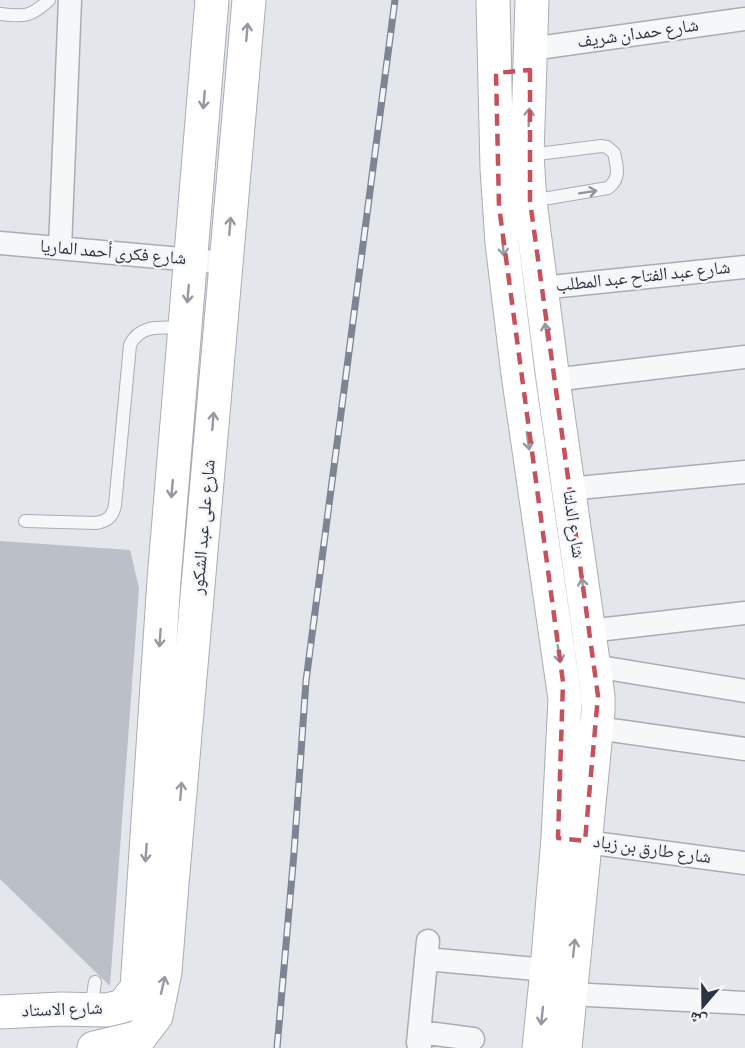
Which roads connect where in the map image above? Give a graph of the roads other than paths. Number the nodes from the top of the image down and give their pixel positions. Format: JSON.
{"nodes":[{"id":1,"x":49,"y":0,"type":"edge"},
{"id":2,"x":70,"y":0,"type":"edge"},
{"id":3,"x":212,"y":0,"type":"edge"},
{"id":4,"x":249,"y":0,"type":"edge"},
{"id":5,"x":493,"y":0,"type":"edge"},
{"id":6,"x":532,"y":0,"type":"edge"},
{"id":7,"x":0,"y":14,"type":"edge"},
{"id":8,"x":745,"y":19,"type":"edge"},
{"id":9,"x":531,"y":59,"type":"junction"},
{"id":10,"x":496,"y":73,"type":"junction"},
{"id":11,"x":517,"y":163,"type":"junction"},
{"id":12,"x":514,"y":204,"type":"junction"},
{"id":13,"x":0,"y":243,"type":"edge"},
{"id":14,"x":60,"y":249,"type":"junction"},
{"id":15,"x":191,"y":260,"type":"junction"},
{"id":16,"x":227,"y":263,"type":"junction"},
{"id":17,"x":745,"y":267,"type":"edge"},
{"id":18,"x":540,"y":288,"type":"junction"},
{"id":19,"x":185,"y":328,"type":"junction"},
{"id":20,"x":745,"y":357,"type":"edge"},
{"id":21,"x":553,"y":380,"type":"junction"},
{"id":22,"x":745,"y":472,"type":"edge"},
{"id":23,"x":568,"y":489,"type":"junction"},
{"id":24,"x":25,"y":520,"type":"dead end"},
{"id":25,"x":745,"y":613,"type":"edge"},
{"id":26,"x":589,"y":631,"type":"junction"},
{"id":27,"x":594,"y":666,"type":"junction"},
{"id":28,"x":745,"y":691,"type":"edge"},
{"id":29,"x":597,"y":728,"type":"junction"},
{"id":30,"x":745,"y":749,"type":"edge"},
{"id":31,"x":572,"y":840,"type":"junction"},
{"id":32,"x":745,"y":863,"type":"edge"},
{"id":33,"x":547,"y":970,"type":"junction"},
{"id":34,"x":570,"y":994,"type":"junction"},
{"id":35,"x":745,"y":1003,"type":"edge"},
{"id":36,"x":123,"y":1006,"type":"junction"},
{"id":37,"x":0,"y":1012,"type":"edge"},
{"id":38,"x":473,"y":1039,"type":"dead end"},
{"id":39,"x":420,"y":1040,"type":"edge"},
{"id":40,"x":140,"y":1043,"type":"edge"},
{"id":41,"x":94,"y":1048,"type":"edge"},
{"id":42,"x":538,"y":1048,"type":"edge"},
{"id":43,"x":565,"y":1048,"type":"edge"}],
"edges":[{"from":1,"to":7,"type":"lane"},
{"from":2,"to":14,"type":"street"},
{"from":3,"to":15,"type":"main road","name":"شارع على عبد الشكور","one_way":true},
{"from":16,"to":4,"type":"main road","name":"شارع على عبد الشكور","one_way":true},
{"from":5,"to":10,"type":"main road","name":"شارع الدلتا"},
{"from":6,"to":9,"type":"main road","name":"شارع الدلتا"},
{"from":8,"to":9,"type":"street","name":"شارع حمدان شريف"},
{"from":9,"to":10,"type":"main road"},
{"from":11,"to":9,"type":"main road","name":"شارع الدلتا","one_way":true},
{"from":10,"to":11,"type":"main road","name":"شارع الدلتا"},
{"from":11,"to":12,"type":"main road","name":"شارع الدلتا"},
{"from":12,"to":11,"type":"lane","one_way":true},
{"from":12,"to":18,"type":"main road","name":"شارع الدلتا"},
{"from":12,"to":31,"type":"main road","name":"شارع الدلتا","one_way":true},
{"from":13,"to":14,"type":"street","name":"شارع فكرى أحمد الماريا"},
{"from":14,"to":15,"type":"street","name":"شارع فكرى أحمد الماريا"},
{"from":15,"to":16,"type":"street","name":"شارع فكرى أحمد الماريا"},
{"from":15,"to":19,"type":"main road","name":"شارع على عبد الشكور","one_way":true},
{"from":40,"to":16,"type":"main road","name":"شارع على عبد الشكور","one_way":true},
{"from":17,"to":18,"type":"street","name":"شارع عبد الفتاح عبد المطلب"},
{"from":21,"to":18,"type":"main road","name":"شارع الدلتا","one_way":true},
{"from":19,"to":24,"type":"lane"},
{"from":19,"to":36,"type":"main road","name":"شارع على عبد الشكور","one_way":true},
{"from":20,"to":21,"type":"street"},
{"from":21,"to":23,"type":"main road","name":"شارع الدلتا"},
{"from":22,"to":23,"type":"street"},
{"from":26,"to":23,"type":"main road","name":"شارع الدلتا","one_way":true},
{"from":25,"to":26,"type":"street"},
{"from":26,"to":27,"type":"main road","name":"شارع الدلتا"},
{"from":27,"to":28,"type":"street"},
{"from":27,"to":29,"type":"main road","name":"شارع الدلتا"},
{"from":29,"to":30,"type":"street"},
{"from":29,"to":31,"type":"main road","name":"شارع الدلتا"},
{"from":31,"to":32,"type":"street","name":"شارع طارق بن زياد"},
{"from":31,"to":33,"type":"main road","name":"شارع الدلتا"},
{"from":34,"to":31,"type":"main road","name":"شارع الدلتا","one_way":true},
{"from":33,"to":39,"type":"street"},
{"from":33,"to":42,"type":"main road","name":"شارع الدلتا","one_way":true},
{"from":34,"to":35,"type":"street"},
{"from":34,"to":43,"type":"main road","name":"شارع الدلتا"},
{"from":36,"to":37,"type":"main road","name":"شارع الاستاد"},
{"from":36,"to":40,"type":"main road"},
{"from":38,"to":39,"type":"street"},
{"from":40,"to":41,"type":"main road","name":"شارع الاستاد"}]}
